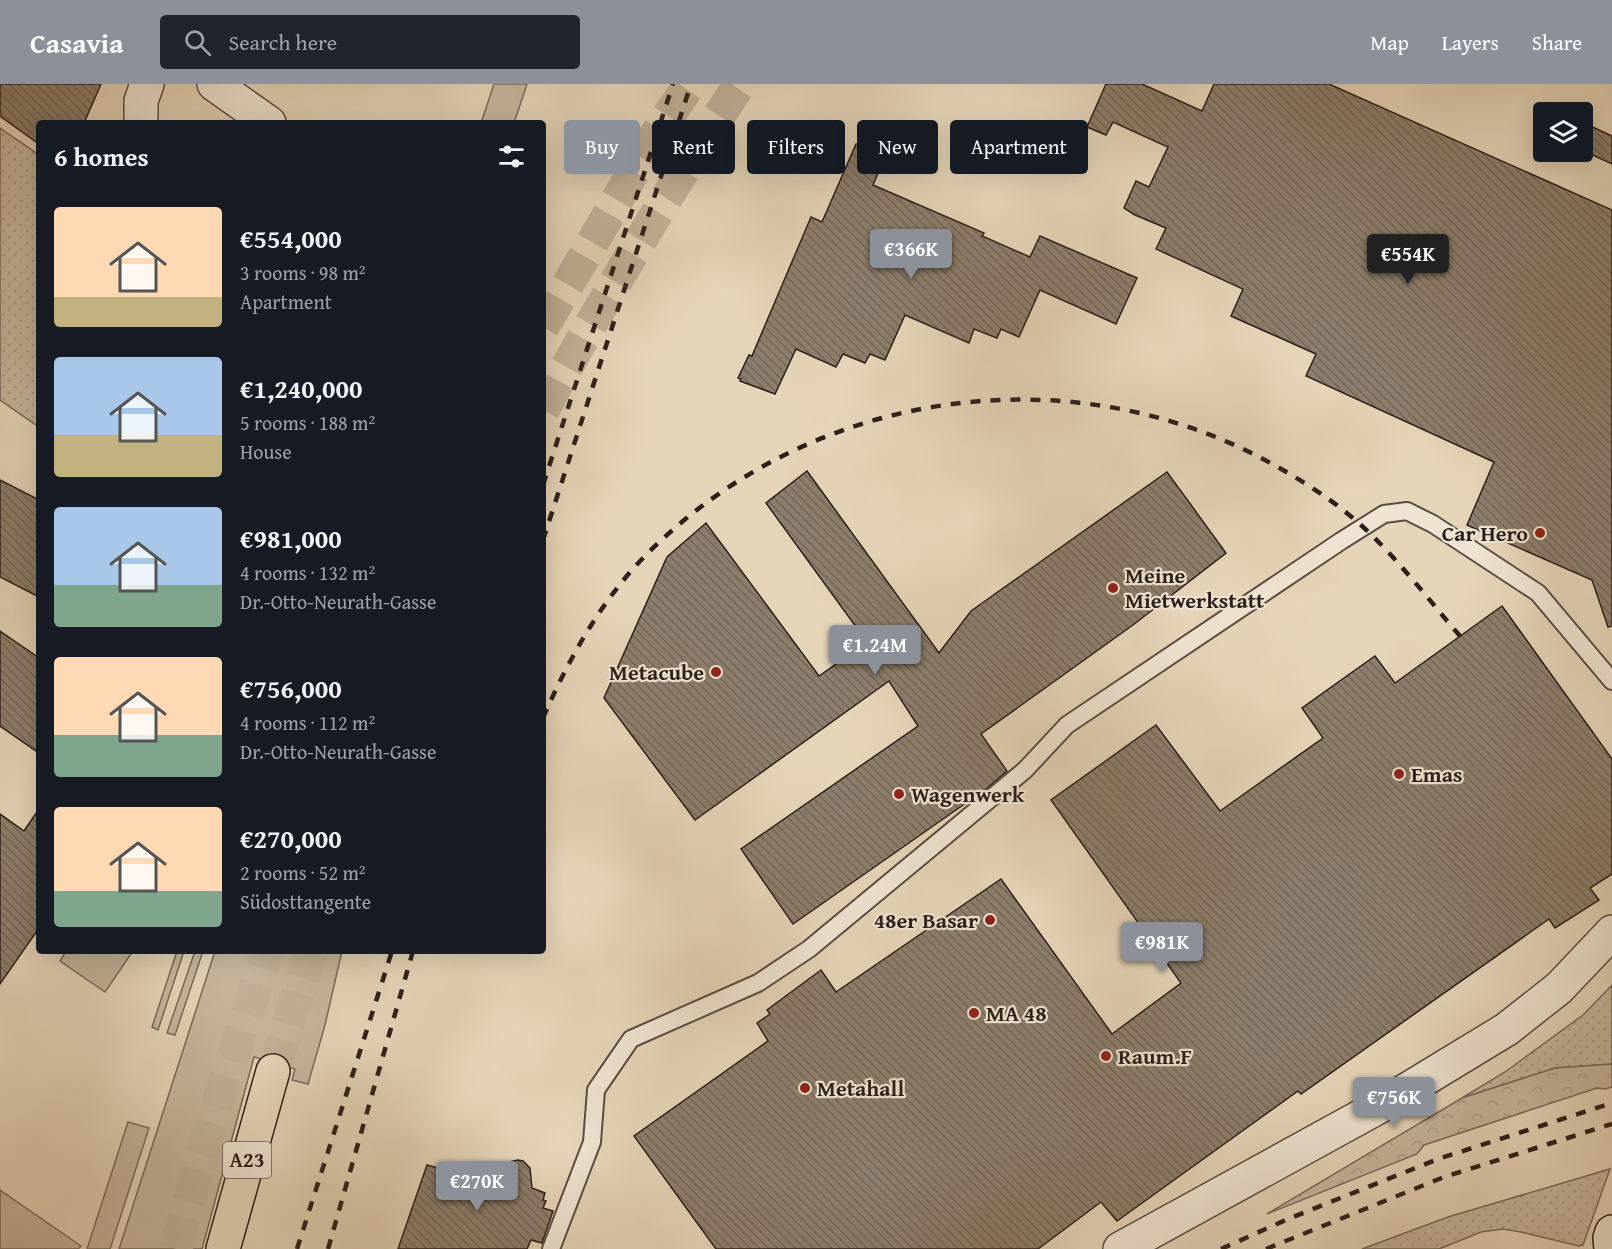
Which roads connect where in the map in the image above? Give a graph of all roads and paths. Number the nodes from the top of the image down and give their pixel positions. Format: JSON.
{"nodes":[{"id":1,"x":147,"y":84,"type":"edge"},
{"id":2,"x":214,"y":84,"type":"edge"},
{"id":3,"x":141,"y":117,"type":"dead end"},
{"id":4,"x":265,"y":120,"type":"edge"},
{"id":5,"x":1612,"y":681,"type":"edge"},
{"id":6,"x":1612,"y":932,"type":"edge"},
{"id":7,"x":273,"y":1071,"type":"tunnel mouth"},
{"id":8,"x":1612,"y":1232,"type":"edge"},
{"id":9,"x":223,"y":1249,"type":"edge"},
{"id":10,"x":551,"y":1249,"type":"edge"},
{"id":11,"x":1120,"y":1249,"type":"edge"},
{"id":12,"x":1611,"y":1249,"type":"edge"}],
"edges":[{"from":1,"to":3,"type":"street"},
{"from":2,"to":4,"type":"street"},
{"from":5,"to":10,"type":"lane"},
{"from":6,"to":11,"type":"street"},
{"from":7,"to":9,"type":"highway","number":"A23"},
{"from":8,"to":12,"type":"street"}]}
